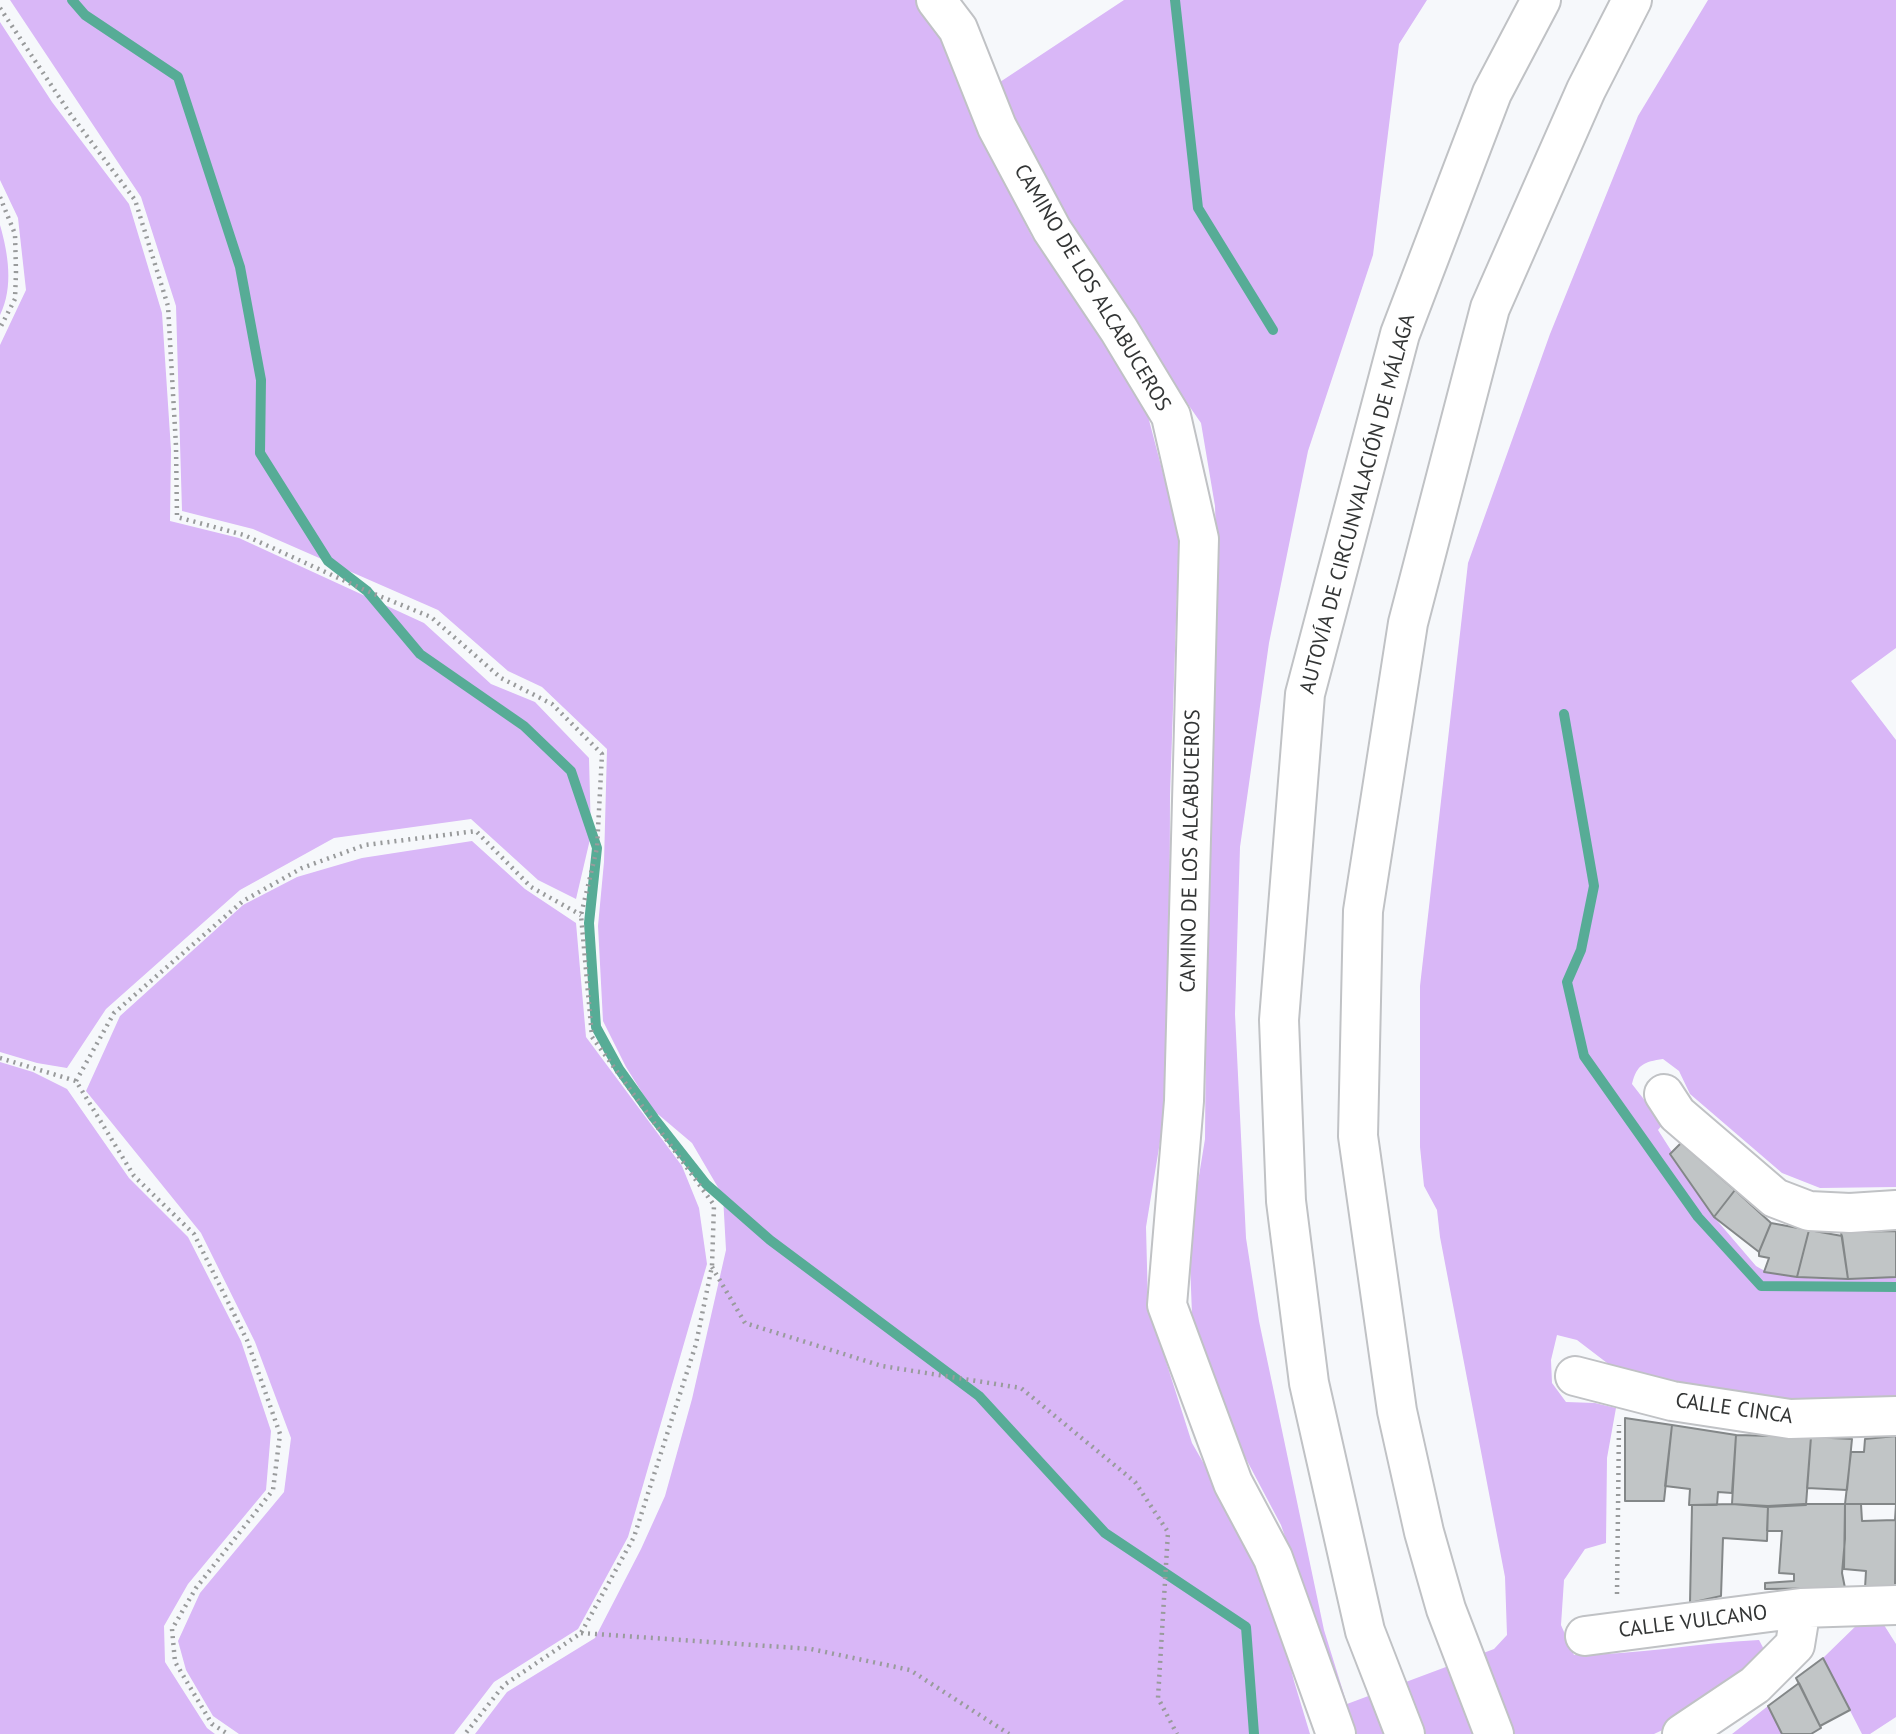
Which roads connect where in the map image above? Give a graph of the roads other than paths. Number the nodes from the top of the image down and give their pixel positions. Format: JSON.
{"nodes":[{"id":1,"x":936,"y":0,"type":"edge"},
{"id":2,"x":1542,"y":0,"type":"edge"},
{"id":3,"x":1632,"y":0,"type":"edge"},
{"id":4,"x":1664,"y":1094,"type":"dead end"},
{"id":5,"x":1896,"y":1210,"type":"edge"},
{"id":6,"x":1575,"y":1376,"type":"dead end"},
{"id":7,"x":1896,"y":1416,"type":"edge"},
{"id":8,"x":1896,"y":1605,"type":"edge"},
{"id":9,"x":1801,"y":1608,"type":"junction"},
{"id":10,"x":1600,"y":1634,"type":"road end"},
{"id":11,"x":1336,"y":1734,"type":"edge"},
{"id":12,"x":1405,"y":1734,"type":"edge"},
{"id":13,"x":1494,"y":1734,"type":"edge"},
{"id":14,"x":1682,"y":1734,"type":"edge"}],
"edges":[{"from":1,"to":11,"type":"main road","name":"CAMINO DE LOS ALCABUCEROS"},
{"from":2,"to":12,"type":"main road","name":"AUTOVÍA DE CIRCUNVALACIÓN DE MÁLAGA"},
{"from":3,"to":13,"type":"main road"},
{"from":4,"to":5,"type":"main road"},
{"from":6,"to":7,"type":"main road","name":"CALLE CINCA"},
{"from":8,"to":9,"type":"main road","name":"CALLE VULCANO"},
{"from":9,"to":10,"type":"main road","name":"CALLE VULCANO"},
{"from":9,"to":14,"type":"main road","name":"CALLE VULCANO"}]}
